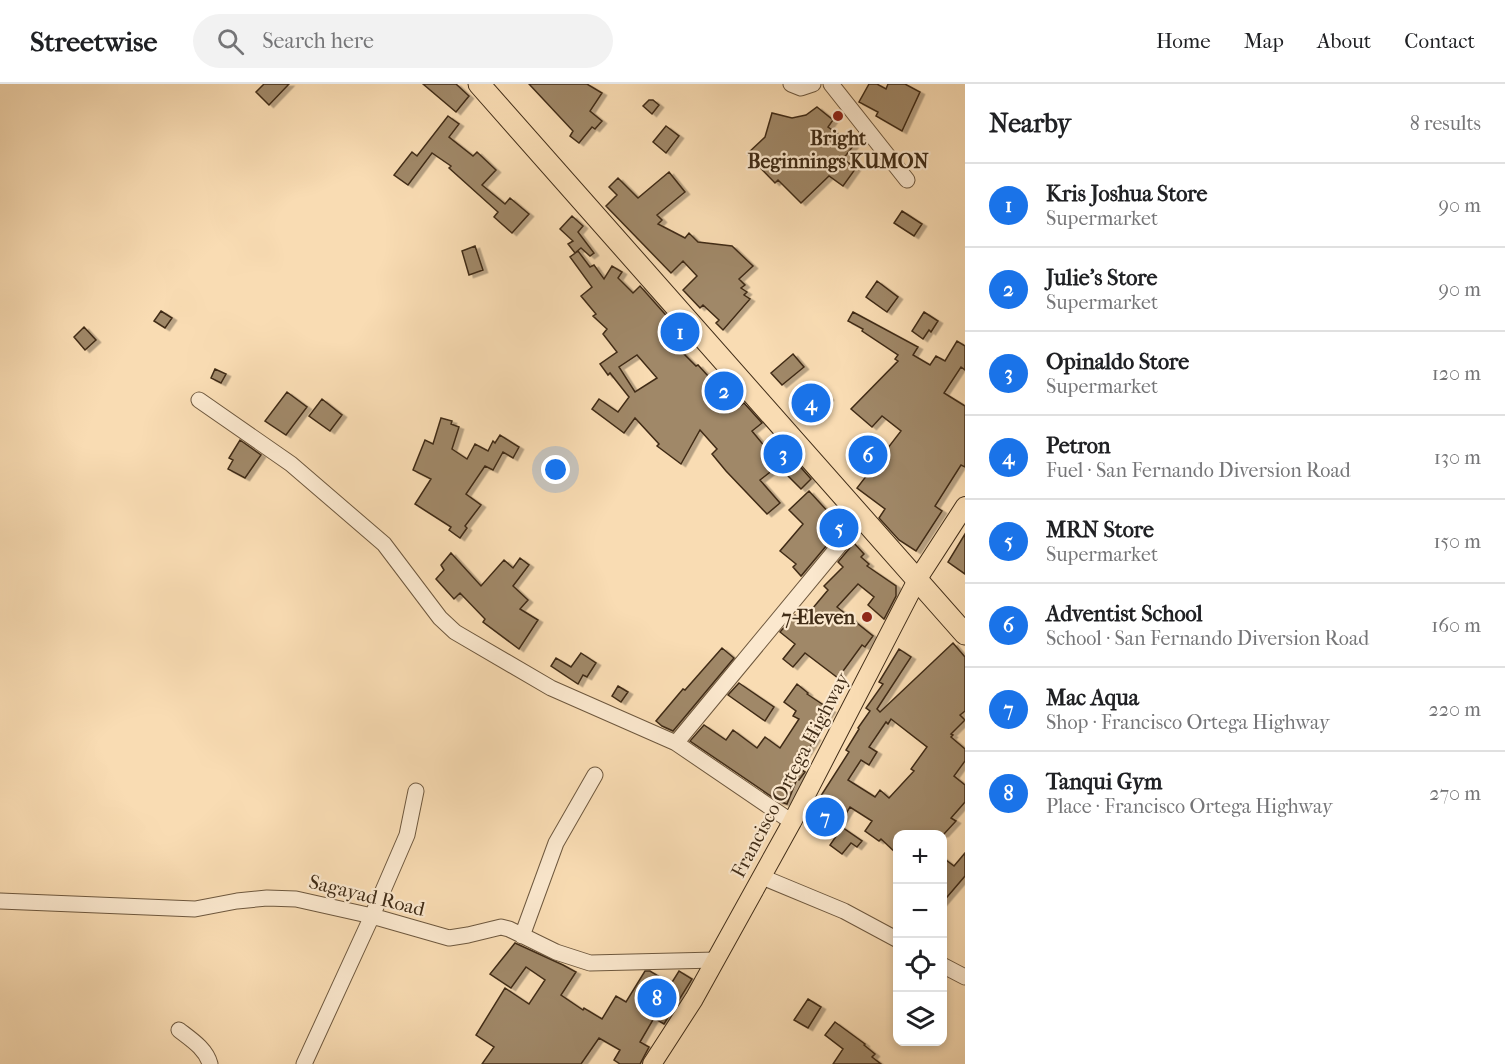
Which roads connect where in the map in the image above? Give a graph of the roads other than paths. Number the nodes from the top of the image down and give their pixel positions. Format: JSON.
{"nodes":[{"id":1,"x":479,"y":84,"type":"edge"},
{"id":2,"x":791,"y":84,"type":"edge"},
{"id":3,"x":813,"y":84,"type":"edge"},
{"id":4,"x":831,"y":84,"type":"edge"},
{"id":5,"x":907,"y":180,"type":"dead end"},
{"id":6,"x":199,"y":400,"type":"dead end"},
{"id":7,"x":965,"y":506,"type":"edge"},
{"id":8,"x":862,"y":518,"type":"junction"},
{"id":9,"x":917,"y":580,"type":"junction"},
{"id":10,"x":965,"y":634,"type":"edge"},
{"id":11,"x":676,"y":743,"type":"junction"},
{"id":12,"x":595,"y":775,"type":"dead end"},
{"id":13,"x":416,"y":791,"type":"dead end"},
{"id":14,"x":792,"y":822,"type":"junction"},
{"id":15,"x":762,"y":877,"type":"junction"},
{"id":16,"x":0,"y":901,"type":"edge"},
{"id":17,"x":372,"y":916,"type":"junction"},
{"id":18,"x":522,"y":936,"type":"junction"},
{"id":19,"x":893,"y":938,"type":"edge"},
{"id":20,"x":716,"y":960,"type":"junction"},
{"id":21,"x":947,"y":968,"type":"edge"},
{"id":22,"x":965,"y":977,"type":"edge"},
{"id":23,"x":179,"y":1030,"type":"dead end"},
{"id":24,"x":210,"y":1064,"type":"edge"},
{"id":25,"x":304,"y":1064,"type":"edge"},
{"id":26,"x":652,"y":1064,"type":"edge"}],
"edges":[{"from":1,"to":8,"type":"highway"},
{"from":2,"to":3,"type":"street"},
{"from":4,"to":5,"type":"street"},
{"from":6,"to":11,"type":"street"},
{"from":7,"to":9,"type":"main road","name":"Francisco Ortega Highway"},
{"from":8,"to":9,"type":"highway"},
{"from":8,"to":11,"type":"street"},
{"from":9,"to":10,"type":"highway"},
{"from":9,"to":14,"type":"main road","name":"Francisco Ortega Highway"},
{"from":11,"to":14,"type":"street"},
{"from":12,"to":18,"type":"street"},
{"from":13,"to":17,"type":"street"},
{"from":14,"to":15,"type":"main road","name":"Francisco Ortega Highway"},
{"from":15,"to":19,"type":"street"},
{"from":15,"to":20,"type":"main road","name":"Francisco Ortega Highway"},
{"from":16,"to":17,"type":"street","name":"Sagayad Road"},
{"from":17,"to":18,"type":"street","name":"Sagayad Road"},
{"from":17,"to":25,"type":"street"},
{"from":18,"to":20,"type":"street","name":"Sagayad Road"},
{"from":20,"to":26,"type":"main road","name":"Francisco Ortega Highway"},
{"from":21,"to":22,"type":"street"},
{"from":23,"to":24,"type":"street"}]}
